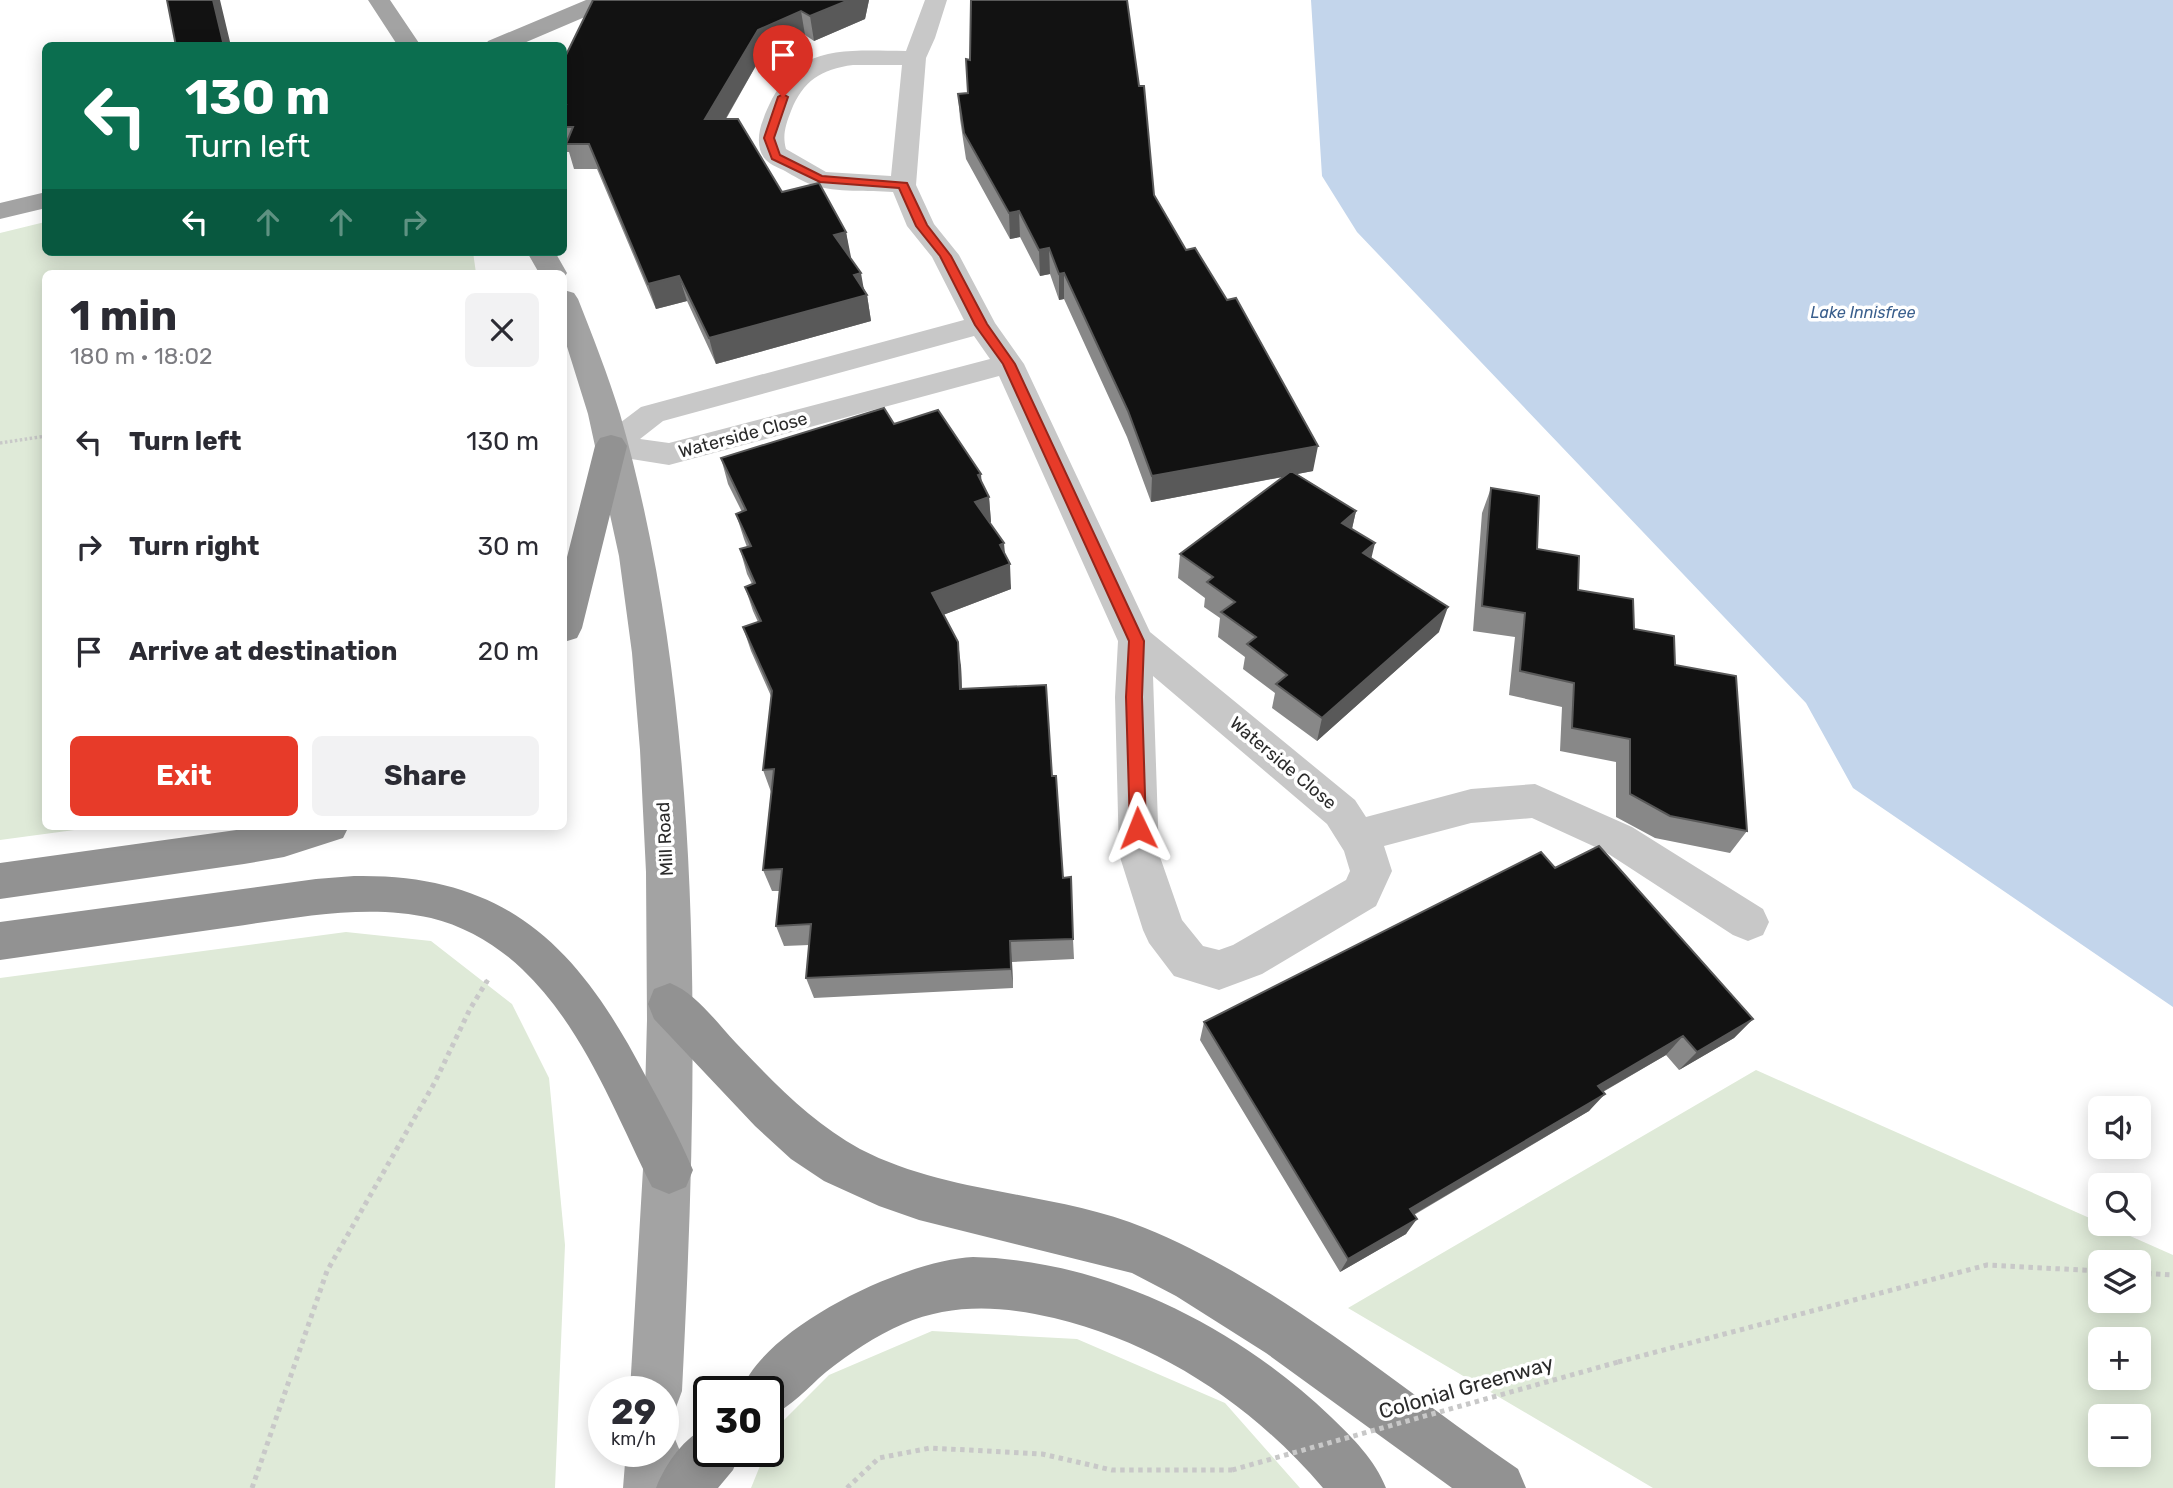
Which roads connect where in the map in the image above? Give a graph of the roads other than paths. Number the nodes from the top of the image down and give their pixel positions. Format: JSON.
{"nodes":[{"id":1,"x":379,"y":0,"type":"edge"},
{"id":2,"x":605,"y":0,"type":"edge"},
{"id":3,"x":936,"y":0,"type":"edge"},
{"id":4,"x":407,"y":42,"type":"edge"},
{"id":5,"x":505,"y":42,"type":"edge"},
{"id":6,"x":914,"y":58,"type":"junction"},
{"id":7,"x":903,"y":185,"type":"junction"},
{"id":8,"x":42,"y":201,"type":"edge"},
{"id":9,"x":0,"y":211,"type":"edge"},
{"id":10,"x":567,"y":308,"type":"edge"},
{"id":11,"x":981,"y":325,"type":"junction"},
{"id":12,"x":1009,"y":364,"type":"junction"},
{"id":13,"x":818,"y":369,"type":"junction"},
{"id":14,"x":837,"y":410,"type":"junction"},
{"id":15,"x":611,"y":446,"type":"junction"},
{"id":16,"x":567,"y":618,"type":"edge"},
{"id":17,"x":1136,"y":641,"type":"junction"},
{"id":18,"x":316,"y":830,"type":"edge"},
{"id":19,"x":1358,"y":836,"type":"junction"},
{"id":20,"x":0,"y":881,"type":"edge"},
{"id":21,"x":1748,"y":922,"type":"dead end"},
{"id":22,"x":0,"y":941,"type":"edge"},
{"id":23,"x":670,"y":1004,"type":"junction"},
{"id":24,"x":669,"y":1170,"type":"junction"},
{"id":25,"x":657,"y":1376,"type":"edge"},
{"id":26,"x":782,"y":1376,"type":"edge"},
{"id":27,"x":652,"y":1467,"type":"edge"},
{"id":28,"x":701,"y":1467,"type":"edge"},
{"id":29,"x":650,"y":1488,"type":"edge"},
{"id":30,"x":683,"y":1488,"type":"edge"},
{"id":31,"x":1359,"y":1488,"type":"edge"},
{"id":32,"x":1499,"y":1488,"type":"edge"}],
"edges":[{"from":1,"to":4,"type":"main road"},
{"from":2,"to":5,"type":"main road"},
{"from":3,"to":6,"type":"street","name":"Waterside Close"},
{"from":6,"to":7,"type":"street","name":"Waterside Close"},
{"from":6,"to":7,"type":"street"},
{"from":7,"to":11,"type":"street","name":"Waterside Close"},
{"from":8,"to":9,"type":"main road"},
{"from":10,"to":15,"type":"main road","name":"Mill Road"},
{"from":11,"to":12,"type":"street","name":"Waterside Close"},
{"from":11,"to":13,"type":"street"},
{"from":12,"to":14,"type":"street","name":"Waterside Close"},
{"from":12,"to":17,"type":"street","name":"Waterside Close"},
{"from":13,"to":14,"type":"street"},
{"from":13,"to":15,"type":"street"},
{"from":14,"to":15,"type":"street","name":"Waterside Close"},
{"from":15,"to":16,"type":"highway"},
{"from":15,"to":23,"type":"main road","name":"Mill Road"},
{"from":17,"to":19,"type":"street","name":"Waterside Close"},
{"from":17,"to":19,"type":"street","name":"Waterside Close"},
{"from":18,"to":20,"type":"highway"},
{"from":19,"to":21,"type":"street"},
{"from":22,"to":24,"type":"highway"},
{"from":23,"to":24,"type":"main road","name":"Mill Road"},
{"from":23,"to":32,"type":"highway"},
{"from":24,"to":25,"type":"main road","name":"Mill Road"},
{"from":26,"to":31,"type":"highway"},
{"from":27,"to":29,"type":"main road"},
{"from":28,"to":30,"type":"highway"}]}
